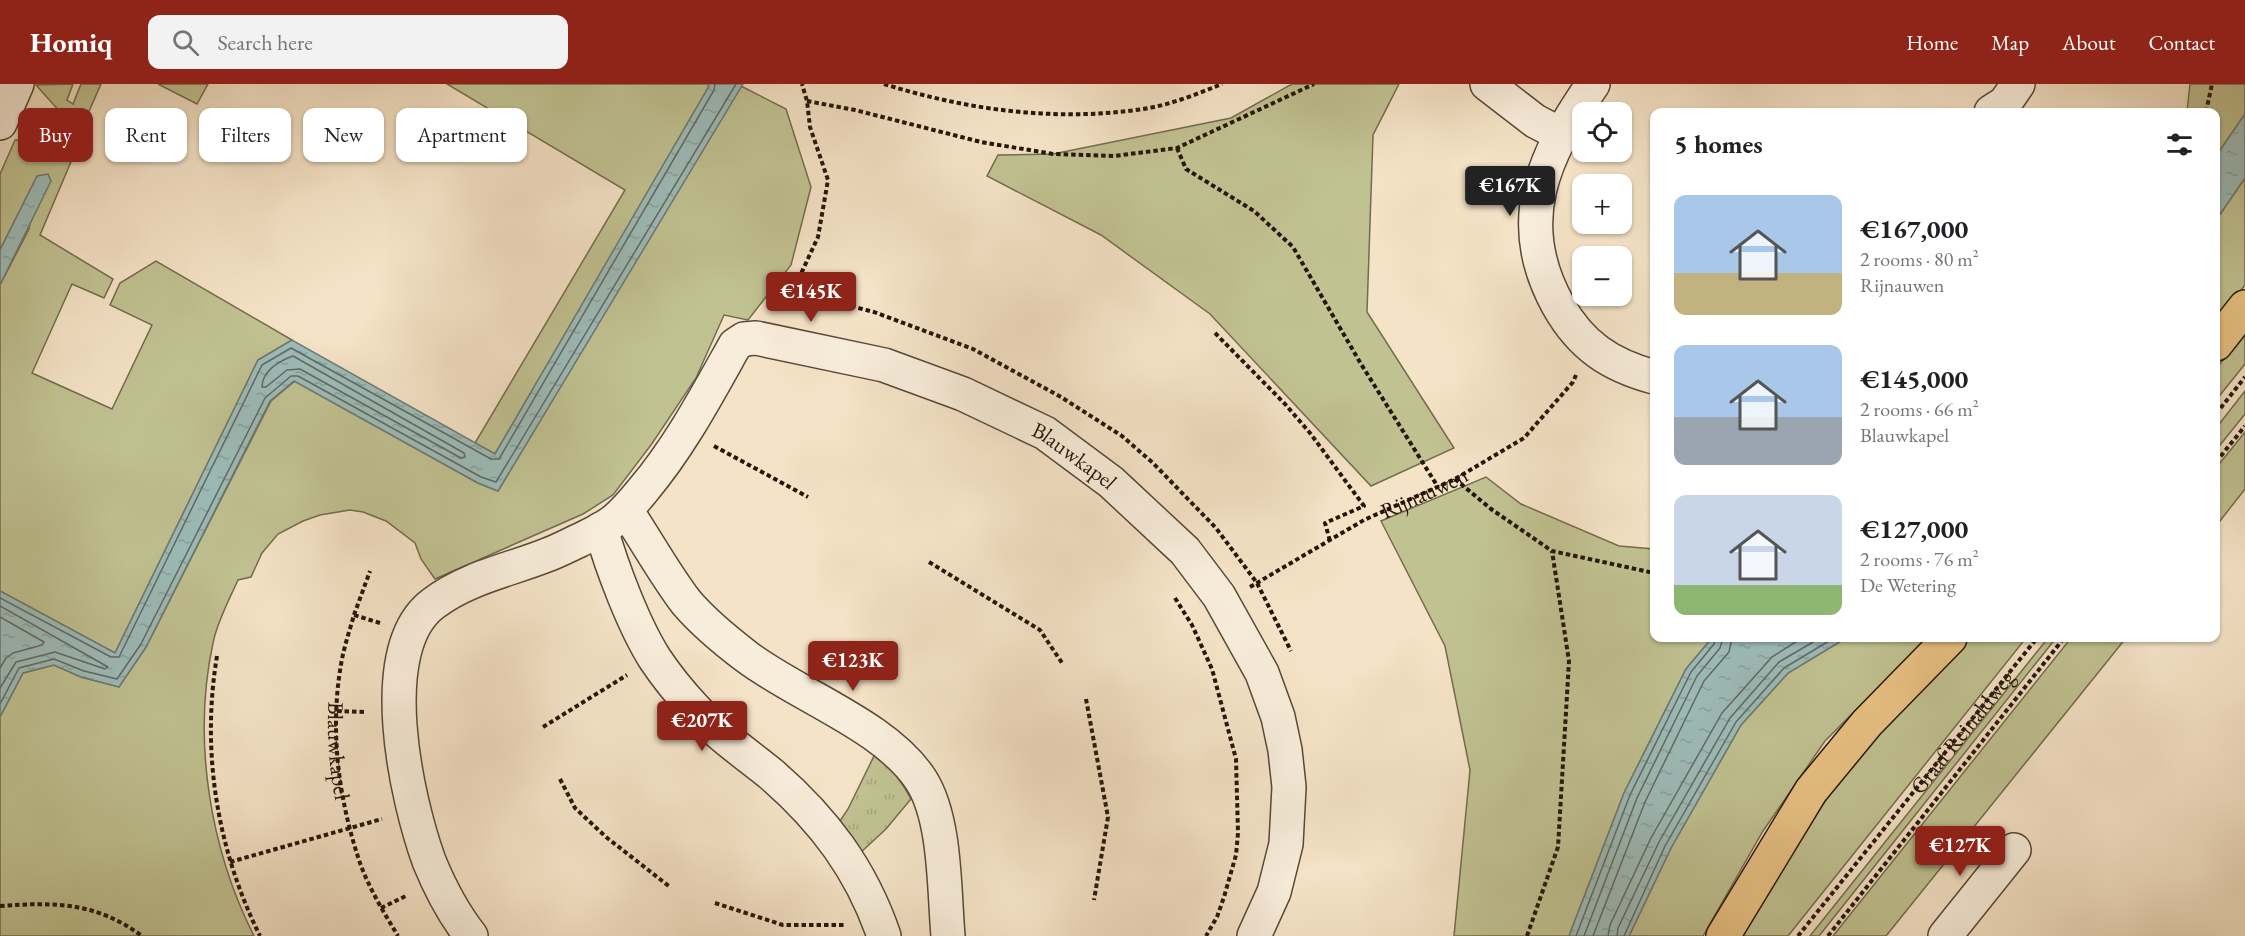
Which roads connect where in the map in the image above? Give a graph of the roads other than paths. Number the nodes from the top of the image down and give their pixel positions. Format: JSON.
{"nodes":[{"id":1,"x":16,"y":84,"type":"edge"},
{"id":2,"x":1486,"y":84,"type":"edge"},
{"id":3,"x":1593,"y":84,"type":"edge"},
{"id":4,"x":2018,"y":84,"type":"edge"},
{"id":5,"x":1997,"y":108,"type":"edge"},
{"id":6,"x":0,"y":123,"type":"edge"},
{"id":7,"x":1560,"y":134,"type":"junction"},
{"id":8,"x":2245,"y":308,"type":"edge"},
{"id":9,"x":2220,"y":339,"type":"edge"},
{"id":10,"x":1650,"y":376,"type":"edge"},
{"id":11,"x":614,"y":520,"type":"junction"},
{"id":12,"x":1946,"y":642,"type":"edge"},
{"id":13,"x":2014,"y":850,"type":"dead end"},
{"id":14,"x":881,"y":929,"type":"edge"},
{"id":15,"x":471,"y":936,"type":"edge"},
{"id":16,"x":948,"y":936,"type":"edge"},
{"id":17,"x":1254,"y":936,"type":"edge"},
{"id":18,"x":1723,"y":936,"type":"edge"},
{"id":19,"x":1945,"y":936,"type":"edge"}],
"edges":[{"from":1,"to":6,"type":"street"},
{"from":2,"to":7,"type":"street"},
{"from":3,"to":7,"type":"street"},
{"from":4,"to":5,"type":"street"},
{"from":7,"to":10,"type":"street"},
{"from":8,"to":9,"type":"main road"},
{"from":11,"to":14,"type":"street"},
{"from":11,"to":15,"type":"street"},
{"from":11,"to":16,"type":"street"},
{"from":11,"to":17,"type":"street","name":"Blauwkapel"},
{"from":12,"to":18,"type":"main road"},
{"from":13,"to":19,"type":"street"}]}
